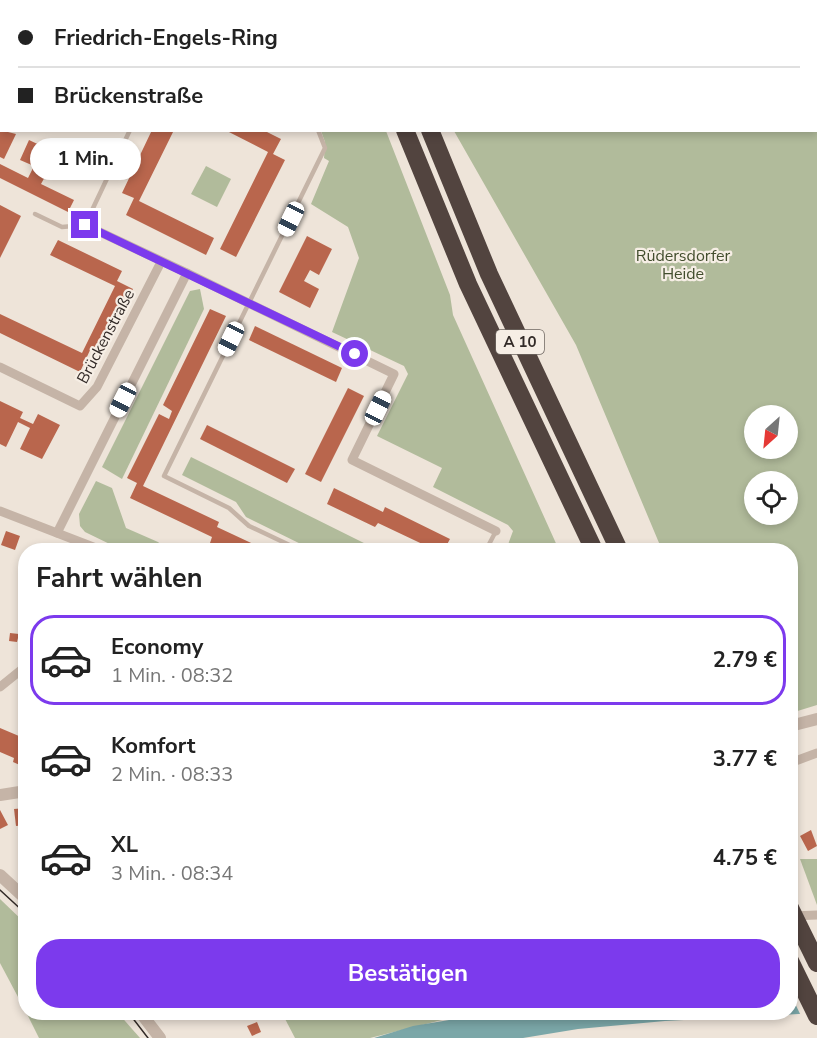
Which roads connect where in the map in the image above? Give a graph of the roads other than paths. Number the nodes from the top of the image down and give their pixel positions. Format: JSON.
{"nodes":[{"id":1,"x":129,"y":132,"type":"edge"},
{"id":2,"x":319,"y":132,"type":"edge"},
{"id":3,"x":406,"y":132,"type":"edge"},
{"id":4,"x":431,"y":132,"type":"edge"},
{"id":5,"x":35,"y":214,"type":"dead end"},
{"id":6,"x":85,"y":225,"type":"junction"},
{"id":7,"x":161,"y":262,"type":"junction"},
{"id":8,"x":187,"y":273,"type":"junction"},
{"id":9,"x":250,"y":302,"type":"junction"},
{"id":10,"x":0,"y":367,"type":"edge"},
{"id":11,"x":0,"y":511,"type":"edge"},
{"id":12,"x":496,"y":531,"type":"joint"},
{"id":13,"x":57,"y":533,"type":"junction"},
{"id":14,"x":83,"y":543,"type":"edge"},
{"id":15,"x":285,"y":543,"type":"edge"},
{"id":16,"x":490,"y":543,"type":"edge"},
{"id":17,"x":591,"y":543,"type":"edge"},
{"id":18,"x":616,"y":543,"type":"edge"},
{"id":19,"x":18,"y":672,"type":"edge"},
{"id":20,"x":0,"y":687,"type":"edge"},
{"id":21,"x":817,"y":719,"type":"edge"},
{"id":22,"x":798,"y":724,"type":"edge"},
{"id":23,"x":817,"y":753,"type":"edge"},
{"id":24,"x":798,"y":760,"type":"edge"},
{"id":25,"x":18,"y":792,"type":"edge"},
{"id":26,"x":0,"y":795,"type":"edge"},
{"id":27,"x":0,"y":875,"type":"edge"},
{"id":28,"x":18,"y":892,"type":"edge"},
{"id":29,"x":817,"y":915,"type":"edge"},
{"id":30,"x":798,"y":916,"type":"edge"},
{"id":31,"x":798,"y":924,"type":"edge"},
{"id":32,"x":817,"y":963,"type":"edge"},
{"id":33,"x":798,"y":977,"type":"edge"},
{"id":34,"x":817,"y":1016,"type":"edge"},
{"id":35,"x":146,"y":1020,"type":"edge"},
{"id":36,"x":160,"y":1038,"type":"edge"}],
"edges":[{"from":1,"to":6,"type":"lane"},
{"from":2,"to":9,"type":"lane"},
{"from":3,"to":17,"type":"highway","number":"A 10"},
{"from":4,"to":18,"type":"highway","number":"A 10"},
{"from":5,"to":6,"type":"lane"},
{"from":6,"to":7,"type":"street"},
{"from":7,"to":8,"type":"street"},
{"from":7,"to":10,"type":"street","name":"Brückenstraße"},
{"from":8,"to":9,"type":"street"},
{"from":8,"to":13,"type":"street"},
{"from":9,"to":12,"type":"street"},
{"from":9,"to":15,"type":"lane"},
{"from":11,"to":13,"type":"street"},
{"from":12,"to":16,"type":"lane"},
{"from":13,"to":14,"type":"street"},
{"from":19,"to":20,"type":"street"},
{"from":21,"to":22,"type":"street"},
{"from":23,"to":24,"type":"street"},
{"from":25,"to":26,"type":"street"},
{"from":27,"to":28,"type":"street"},
{"from":29,"to":30,"type":"street"},
{"from":31,"to":32,"type":"highway"},
{"from":33,"to":34,"type":"highway"},
{"from":35,"to":36,"type":"street"}]}
